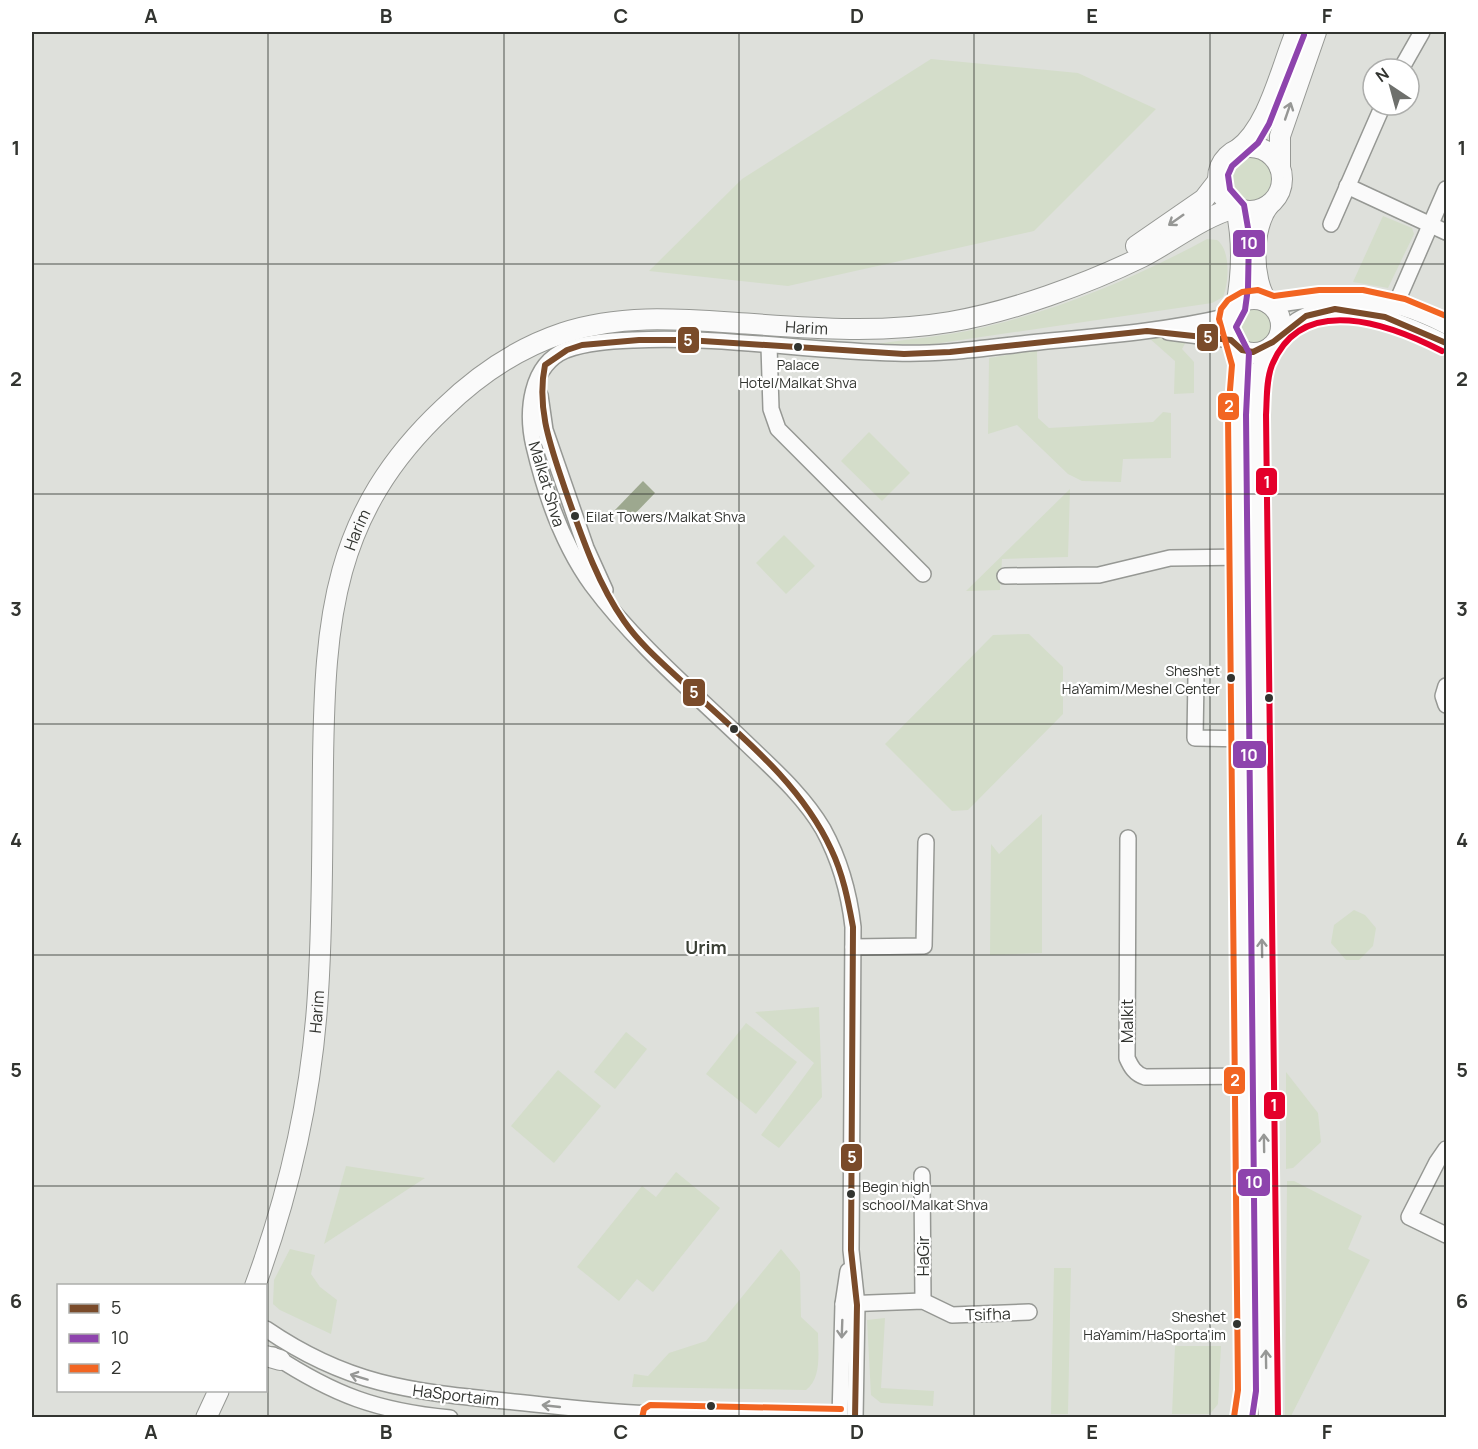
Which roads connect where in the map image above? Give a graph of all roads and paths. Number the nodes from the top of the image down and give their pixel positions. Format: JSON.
{"nodes":[{"id":1,"x":1296,"y":32,"type":"edge"},
{"id":2,"x":1316,"y":32,"type":"edge"},
{"id":3,"x":1422,"y":32,"type":"edge"},
{"id":4,"x":1408,"y":57,"type":"edge"},
{"id":5,"x":1378,"y":117,"type":"edge"},
{"id":6,"x":1237,"y":150,"type":"junction"},
{"id":7,"x":1280,"y":168,"type":"junction"},
{"id":8,"x":1218,"y":181,"type":"junction"},
{"id":9,"x":1347,"y":186,"type":"junction"},
{"id":10,"x":1446,"y":189,"type":"edge"},
{"id":11,"x":1269,"y":205,"type":"junction"},
{"id":12,"x":1236,"y":208,"type":"junction"},
{"id":13,"x":1331,"y":224,"type":"dead end"},
{"id":14,"x":1431,"y":224,"type":"junction"},
{"id":15,"x":1189,"y":231,"type":"junction"},
{"id":16,"x":1446,"y":232,"type":"edge"},
{"id":17,"x":1240,"y":250,"type":"junction"},
{"id":18,"x":1032,"y":299,"type":"junction"},
{"id":19,"x":1270,"y":304,"type":"junction"},
{"id":20,"x":1232,"y":311,"type":"junction"},
{"id":21,"x":1392,"y":312,"type":"junction"},
{"id":22,"x":1446,"y":326,"type":"edge"},
{"id":23,"x":1147,"y":331,"type":"junction"},
{"id":24,"x":1275,"y":340,"type":"junction"},
{"id":25,"x":1233,"y":343,"type":"junction"},
{"id":26,"x":1446,"y":344,"type":"edge"},
{"id":27,"x":769,"y":345,"type":"junction"},
{"id":28,"x":1239,"y":557,"type":"junction"},
{"id":29,"x":1259,"y":557,"type":"junction"},
{"id":30,"x":922,"y":574,"type":"dead end"},
{"id":31,"x":1005,"y":576,"type":"dead end"},
{"id":32,"x":1196,"y":677,"type":"dead end"},
{"id":33,"x":1446,"y":686,"type":"edge"},
{"id":34,"x":1446,"y":705,"type":"edge"},
{"id":35,"x":1240,"y":739,"type":"junction"},
{"id":36,"x":1261,"y":739,"type":"junction"},
{"id":37,"x":1128,"y":838,"type":"dead end"},
{"id":38,"x":926,"y":842,"type":"dead end"},
{"id":39,"x":853,"y":947,"type":"junction"},
{"id":40,"x":1244,"y":1076,"type":"junction"},
{"id":41,"x":1264,"y":1076,"type":"junction"},
{"id":42,"x":1446,"y":1149,"type":"edge"},
{"id":43,"x":922,"y":1176,"type":"dead end"},
{"id":44,"x":1446,"y":1235,"type":"edge"},
{"id":45,"x":256,"y":1284,"type":"edge"},
{"id":46,"x":923,"y":1301,"type":"junction"},
{"id":47,"x":850,"y":1305,"type":"junction"},
{"id":48,"x":1029,"y":1312,"type":"dead end"},
{"id":49,"x":267,"y":1330,"type":"edge"},
{"id":50,"x":270,"y":1355,"type":"edge"},
{"id":51,"x":218,"y":1392,"type":"edge"},
{"id":52,"x":651,"y":1416,"type":"edge"},
{"id":53,"x":668,"y":1416,"type":"edge"},
{"id":54,"x":840,"y":1417,"type":"edge"},
{"id":55,"x":206,"y":1418,"type":"edge"},
{"id":56,"x":450,"y":1418,"type":"edge"},
{"id":57,"x":855,"y":1418,"type":"edge"},
{"id":58,"x":1243,"y":1418,"type":"edge"},
{"id":59,"x":1269,"y":1418,"type":"edge"}],
"edges":[{"from":1,"to":6,"type":"main road"},
{"from":7,"to":2,"type":"main road","one_way":true},
{"from":3,"to":4,"type":"street"},
{"from":5,"to":9,"type":"street"},
{"from":6,"to":7,"type":"main road"},
{"from":6,"to":8,"type":"main road"},
{"from":7,"to":11,"type":"main road"},
{"from":8,"to":12,"type":"main road"},
{"from":8,"to":18,"type":"main road","name":"Harim","one_way":true},
{"from":9,"to":13,"type":"street"},
{"from":9,"to":14,"type":"street"},
{"from":10,"to":14,"type":"street"},
{"from":11,"to":12,"type":"main road"},
{"from":11,"to":19,"type":"main road"},
{"from":12,"to":15,"type":"main road","name":"Harim"},
{"from":12,"to":17,"type":"main road"},
{"from":14,"to":16,"type":"street"},
{"from":14,"to":21,"type":"street"},
{"from":15,"to":17,"type":"main road"},
{"from":15,"to":18,"type":"main road","name":"Harim"},
{"from":17,"to":20,"type":"main road"},
{"from":18,"to":45,"type":"main road","name":"Harim"},
{"from":19,"to":20,"type":"main road"},
{"from":19,"to":21,"type":"street"},
{"from":19,"to":24,"type":"main road"},
{"from":20,"to":23,"type":"street","name":"Malkat Shva"},
{"from":20,"to":25,"type":"main road"},
{"from":21,"to":22,"type":"street"},
{"from":21,"to":24,"type":"street"},
{"from":21,"to":26,"type":"street"},
{"from":23,"to":25,"type":"street","name":"Malkat Shva"},
{"from":23,"to":27,"type":"street","name":"Malkat Shva"},
{"from":24,"to":25,"type":"main road"},
{"from":24,"to":29,"type":"main road"},
{"from":25,"to":28,"type":"main road"},
{"from":27,"to":30,"type":"street"},
{"from":27,"to":39,"type":"street","name":"Malkat Shva"},
{"from":28,"to":29,"type":"street"},
{"from":28,"to":31,"type":"street"},
{"from":28,"to":35,"type":"main road"},
{"from":29,"to":36,"type":"main road"},
{"from":32,"to":35,"type":"street"},
{"from":33,"to":34,"type":"street"},
{"from":35,"to":36,"type":"street"},
{"from":35,"to":40,"type":"main road"},
{"from":41,"to":36,"type":"main road","one_way":true},
{"from":37,"to":40,"type":"street","name":"Malkit"},
{"from":38,"to":39,"type":"street"},
{"from":39,"to":47,"type":"street","name":"Malkat Shva"},
{"from":40,"to":41,"type":"street","name":"Malkit"},
{"from":40,"to":58,"type":"main road"},
{"from":59,"to":41,"type":"main road","one_way":true},
{"from":42,"to":44,"type":"street"},
{"from":43,"to":46,"type":"street","name":"HaGir"},
{"from":46,"to":47,"type":"street","name":"Tsifha"},
{"from":46,"to":48,"type":"street","name":"Tsifha"},
{"from":47,"to":54,"type":"street","name":"Malkat Shva","one_way":true},
{"from":47,"to":57,"type":"street","name":"Malkat Shva"},
{"from":52,"to":49,"type":"street","name":"HaSportaim","one_way":true},
{"from":50,"to":56,"type":"street","name":"HaSportaim"},
{"from":51,"to":55,"type":"main road"},
{"from":52,"to":53,"type":"street","name":"HaSportaim"},
{"from":53,"to":54,"type":"street","name":"HaSportaim"}]}
